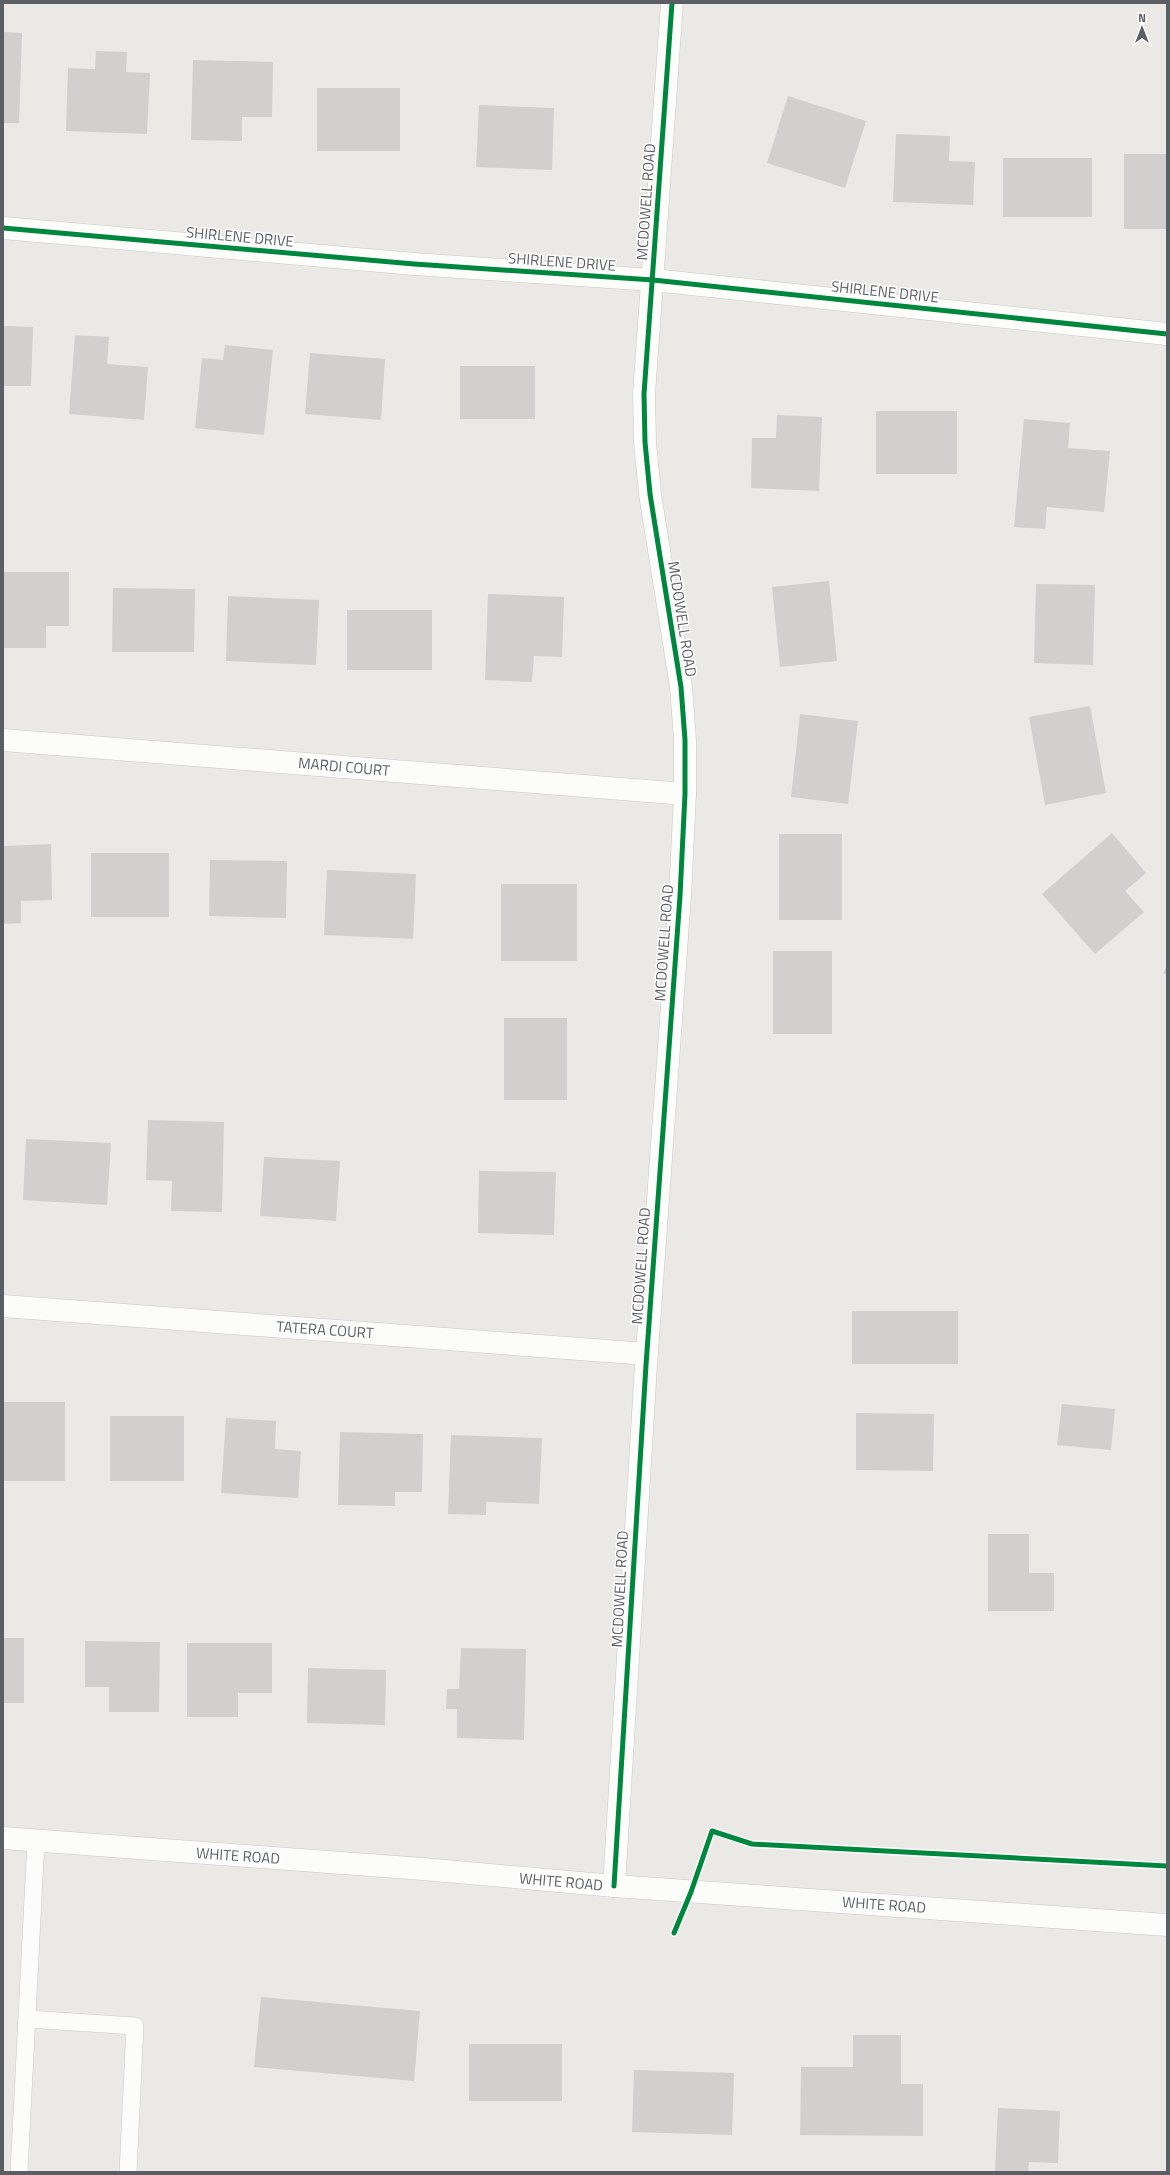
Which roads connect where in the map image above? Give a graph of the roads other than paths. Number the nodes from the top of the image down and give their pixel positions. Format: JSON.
{"nodes":[{"id":1,"x":672,"y":3,"type":"edge"},
{"id":2,"x":3,"y":228,"type":"edge"},
{"id":3,"x":653,"y":280,"type":"junction"},
{"id":4,"x":1167,"y":334,"type":"edge"},
{"id":5,"x":3,"y":740,"type":"edge"},
{"id":6,"x":684,"y":794,"type":"junction"},
{"id":7,"x":3,"y":1306,"type":"edge"},
{"id":8,"x":647,"y":1354,"type":"junction"},
{"id":9,"x":3,"y":1838,"type":"edge"},
{"id":10,"x":36,"y":1840,"type":"junction"},
{"id":11,"x":614,"y":1886,"type":"junction"},
{"id":12,"x":1167,"y":1925,"type":"edge"},
{"id":13,"x":27,"y":2019,"type":"junction"},
{"id":14,"x":19,"y":2172,"type":"edge"},
{"id":15,"x":128,"y":2172,"type":"edge"}],
"edges":[{"from":1,"to":3,"type":"street","name":"MCDOWELL ROAD"},
{"from":2,"to":3,"type":"street","name":"SHIRLENE DRIVE"},
{"from":3,"to":4,"type":"street","name":"SHIRLENE DRIVE"},
{"from":3,"to":6,"type":"street","name":"MCDOWELL ROAD"},
{"from":5,"to":6,"type":"street","name":"MARDI COURT"},
{"from":6,"to":8,"type":"street","name":"MCDOWELL ROAD"},
{"from":7,"to":8,"type":"street","name":"TATERA COURT"},
{"from":8,"to":11,"type":"street","name":"MCDOWELL ROAD"},
{"from":9,"to":10,"type":"street","name":"WHITE ROAD"},
{"from":10,"to":11,"type":"street","name":"WHITE ROAD"},
{"from":10,"to":13,"type":"lane"},
{"from":11,"to":12,"type":"street","name":"WHITE ROAD"},
{"from":13,"to":14,"type":"lane"},
{"from":13,"to":15,"type":"lane"}]}
